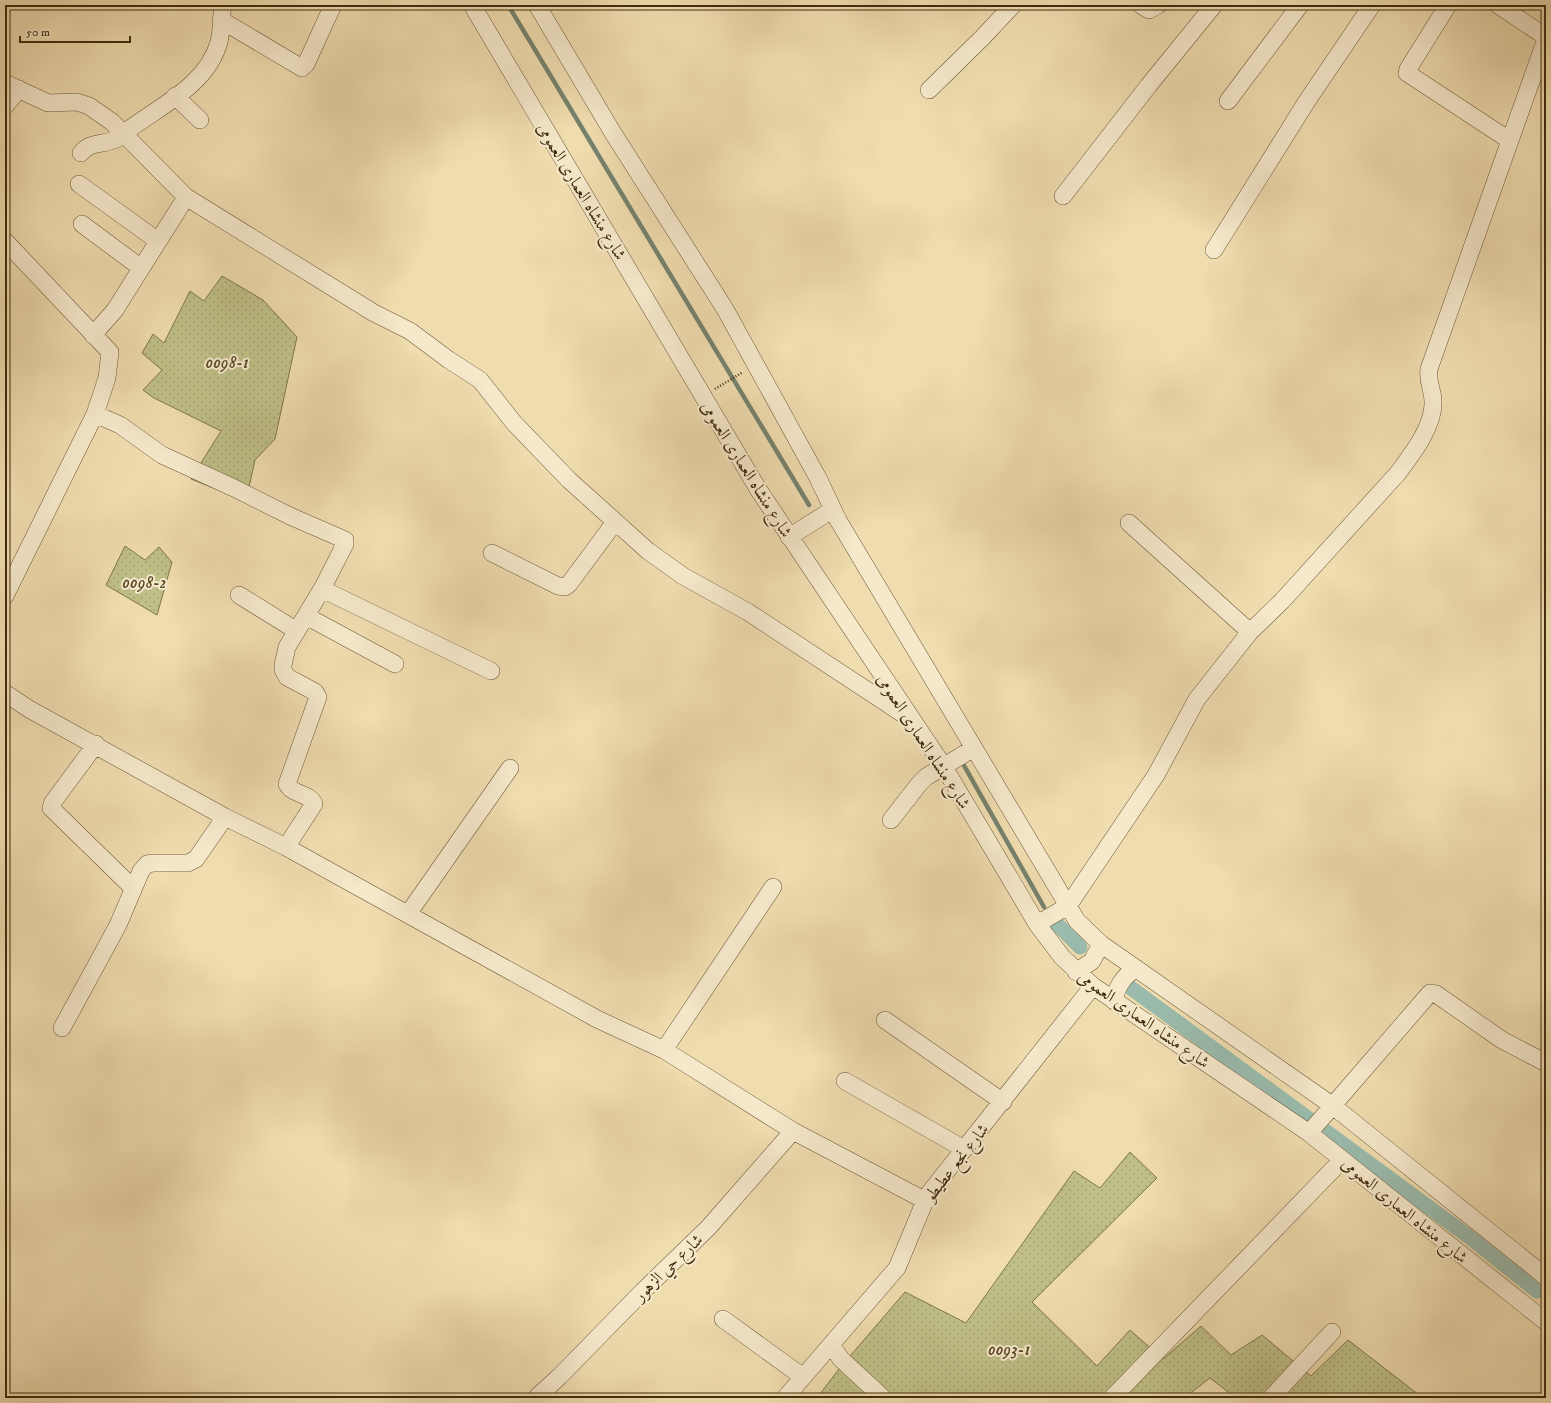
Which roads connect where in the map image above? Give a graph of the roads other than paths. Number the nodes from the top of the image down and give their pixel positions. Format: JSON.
{"nodes":[{"id":1,"x":334,"y":5,"type":"edge"},
{"id":2,"x":472,"y":5,"type":"edge"},
{"id":3,"x":537,"y":5,"type":"edge"},
{"id":4,"x":1013,"y":5,"type":"edge"},
{"id":5,"x":1141,"y":5,"type":"edge"},
{"id":6,"x":1158,"y":5,"type":"edge"},
{"id":7,"x":1214,"y":5,"type":"edge"},
{"id":8,"x":1300,"y":5,"type":"edge"},
{"id":9,"x":1372,"y":5,"type":"edge"},
{"id":10,"x":1448,"y":5,"type":"edge"},
{"id":11,"x":1498,"y":5,"type":"edge"},
{"id":12,"x":222,"y":13,"type":"edge"},
{"id":13,"x":1546,"y":38,"type":"edge"},
{"id":14,"x":12,"y":86,"type":"edge"},
{"id":15,"x":929,"y":90,"type":"dead end"},
{"id":16,"x":175,"y":96,"type":"junction"},
{"id":17,"x":1228,"y":101,"type":"dead end"},
{"id":18,"x":5,"y":106,"type":"edge"},
{"id":19,"x":200,"y":120,"type":"dead end"},
{"id":20,"x":123,"y":134,"type":"junction"},
{"id":21,"x":1509,"y":140,"type":"junction"},
{"id":22,"x":81,"y":153,"type":"dead end"},
{"id":23,"x":79,"y":184,"type":"dead end"},
{"id":24,"x":1063,"y":196,"type":"dead end"},
{"id":25,"x":186,"y":197,"type":"junction"},
{"id":26,"x":82,"y":224,"type":"dead end"},
{"id":27,"x":158,"y":240,"type":"junction"},
{"id":28,"x":8,"y":250,"type":"edge"},
{"id":29,"x":1214,"y":250,"type":"dead end"},
{"id":30,"x":141,"y":268,"type":"junction"},
{"id":31,"x":93,"y":335,"type":"junction"},
{"id":32,"x":95,"y":414,"type":"junction"},
{"id":33,"x":832,"y":510,"type":"junction"},
{"id":34,"x":615,"y":522,"type":"junction"},
{"id":35,"x":1130,"y":524,"type":"dead end"},
{"id":36,"x":789,"y":537,"type":"junction"},
{"id":37,"x":492,"y":553,"type":"dead end"},
{"id":38,"x":322,"y":588,"type":"junction"},
{"id":39,"x":5,"y":596,"type":"edge"},
{"id":40,"x":239,"y":596,"type":"dead end"},
{"id":41,"x":302,"y":623,"type":"junction"},
{"id":42,"x":1250,"y":632,"type":"junction"},
{"id":43,"x":395,"y":664,"type":"dead end"},
{"id":44,"x":491,"y":671,"type":"dead end"},
{"id":45,"x":5,"y":694,"type":"edge"},
{"id":46,"x":913,"y":720,"type":"junction"},
{"id":47,"x":96,"y":744,"type":"junction"},
{"id":48,"x":974,"y":748,"type":"junction"},
{"id":49,"x":944,"y":767,"type":"junction"},
{"id":50,"x":510,"y":768,"type":"dead end"},
{"id":51,"x":225,"y":817,"type":"junction"},
{"id":52,"x":891,"y":820,"type":"dead end"},
{"id":53,"x":286,"y":847,"type":"junction"},
{"id":54,"x":773,"y":887,"type":"dead end"},
{"id":55,"x":133,"y":888,"type":"junction"},
{"id":56,"x":1068,"y":906,"type":"junction"},
{"id":57,"x":408,"y":914,"type":"junction"},
{"id":58,"x":1037,"y":924,"type":"junction"},
{"id":59,"x":1101,"y":944,"type":"junction"},
{"id":60,"x":1136,"y":968,"type":"junction"},
{"id":61,"x":1076,"y":972,"type":"junction"},
{"id":62,"x":1093,"y":986,"type":"junction"},
{"id":63,"x":1114,"y":1001,"type":"junction"},
{"id":64,"x":885,"y":1020,"type":"dead end"},
{"id":65,"x":62,"y":1028,"type":"dead end"},
{"id":66,"x":664,"y":1050,"type":"junction"},
{"id":67,"x":1544,"y":1058,"type":"edge"},
{"id":68,"x":846,"y":1081,"type":"dead end"},
{"id":69,"x":1003,"y":1102,"type":"junction"},
{"id":70,"x":1333,"y":1106,"type":"junction"},
{"id":71,"x":793,"y":1130,"type":"junction"},
{"id":72,"x":1309,"y":1134,"type":"junction"},
{"id":73,"x":964,"y":1149,"type":"junction"},
{"id":74,"x":1342,"y":1160,"type":"junction"},
{"id":75,"x":924,"y":1200,"type":"junction"},
{"id":76,"x":1546,"y":1277,"type":"edge"},
{"id":77,"x":723,"y":1319,"type":"dead end"},
{"id":78,"x":1546,"y":1322,"type":"edge"},
{"id":79,"x":1332,"y":1332,"type":"dead end"},
{"id":80,"x":831,"y":1345,"type":"junction"},
{"id":81,"x":803,"y":1377,"type":"junction"},
{"id":82,"x":536,"y":1398,"type":"edge"},
{"id":83,"x":785,"y":1398,"type":"edge"},
{"id":84,"x":883,"y":1398,"type":"edge"},
{"id":85,"x":1112,"y":1398,"type":"edge"},
{"id":86,"x":1271,"y":1398,"type":"edge"}],
"edges":[{"from":1,"to":12,"type":"street"},
{"from":2,"to":36,"type":"street","name":"شارع منشاه العمارى العمومى"},
{"from":3,"to":33,"type":"street","name":"شارع منشاه العمارى العمومى"},
{"from":4,"to":15,"type":"street"},
{"from":5,"to":6,"type":"street"},
{"from":7,"to":24,"type":"street"},
{"from":8,"to":17,"type":"street"},
{"from":9,"to":29,"type":"street"},
{"from":10,"to":21,"type":"street"},
{"from":11,"to":13,"type":"street"},
{"from":12,"to":16,"type":"street"},
{"from":13,"to":21,"type":"street"},
{"from":14,"to":18,"type":"street"},
{"from":14,"to":20,"type":"street"},
{"from":16,"to":19,"type":"street"},
{"from":16,"to":20,"type":"street"},
{"from":20,"to":22,"type":"street"},
{"from":20,"to":25,"type":"street"},
{"from":21,"to":42,"type":"street"},
{"from":23,"to":27,"type":"street"},
{"from":25,"to":27,"type":"street"},
{"from":25,"to":34,"type":"street"},
{"from":26,"to":30,"type":"street"},
{"from":27,"to":30,"type":"street"},
{"from":28,"to":31,"type":"street"},
{"from":30,"to":31,"type":"street"},
{"from":31,"to":32,"type":"street"},
{"from":32,"to":38,"type":"street"},
{"from":32,"to":39,"type":"street"},
{"from":33,"to":36,"type":"street"},
{"from":33,"to":48,"type":"street","name":"شارع منشاه العمارى العمومى"},
{"from":34,"to":37,"type":"street"},
{"from":34,"to":46,"type":"street"},
{"from":35,"to":42,"type":"street"},
{"from":36,"to":46,"type":"street","name":"شارع منشاه العمارى العمومى"},
{"from":38,"to":41,"type":"street"},
{"from":38,"to":44,"type":"street"},
{"from":40,"to":41,"type":"street"},
{"from":41,"to":43,"type":"street"},
{"from":41,"to":53,"type":"street"},
{"from":42,"to":56,"type":"street"},
{"from":45,"to":47,"type":"street"},
{"from":46,"to":49,"type":"street","name":"شارع منشاه العمارى العمومى"},
{"from":47,"to":51,"type":"street"},
{"from":47,"to":55,"type":"street"},
{"from":48,"to":49,"type":"street"},
{"from":48,"to":56,"type":"street","name":"شارع منشاه العمارى العمومى"},
{"from":49,"to":52,"type":"street"},
{"from":49,"to":58,"type":"street","name":"شارع منشاه العمارى العمومى"},
{"from":50,"to":57,"type":"street"},
{"from":51,"to":53,"type":"street"},
{"from":51,"to":55,"type":"street"},
{"from":53,"to":57,"type":"street"},
{"from":54,"to":66,"type":"street"},
{"from":55,"to":65,"type":"street"},
{"from":56,"to":58,"type":"street"},
{"from":56,"to":59,"type":"street","name":"شارع منشاه العمارى العمومى"},
{"from":57,"to":66,"type":"street"},
{"from":58,"to":61,"type":"street","name":"شارع منشاه العمارى العمومى"},
{"from":59,"to":60,"type":"street","name":"شارع منشاه العمارى العمومى"},
{"from":59,"to":61,"type":"street"},
{"from":60,"to":63,"type":"street"},
{"from":60,"to":70,"type":"street","name":"شارع منشاه العمارى العمومى"},
{"from":61,"to":62,"type":"street","name":"شارع منشاه العمارى العمومى"},
{"from":62,"to":63,"type":"street","name":"شارع منشاه العمارى العمومى"},
{"from":62,"to":69,"type":"street","name":"شارع نجع عطيطو"},
{"from":63,"to":72,"type":"street","name":"شارع منشاه العمارى العمومى"},
{"from":64,"to":69,"type":"street"},
{"from":66,"to":71,"type":"street"},
{"from":67,"to":70,"type":"street"},
{"from":68,"to":73,"type":"street"},
{"from":69,"to":73,"type":"street","name":"شارع نجع عطيطو"},
{"from":70,"to":72,"type":"street"},
{"from":70,"to":76,"type":"street","name":"شارع منشاه العمارى العمومى"},
{"from":71,"to":75,"type":"street"},
{"from":71,"to":82,"type":"street","name":"شارع حي الزهور"},
{"from":72,"to":74,"type":"street","name":"شارع منشاه العمارى العمومى"},
{"from":73,"to":75,"type":"street","name":"شارع نجع عطيطو"},
{"from":74,"to":78,"type":"street","name":"شارع منشاه العمارى العمومى"},
{"from":74,"to":85,"type":"street"},
{"from":75,"to":80,"type":"street","name":"شارع نجع عطيطو"},
{"from":77,"to":81,"type":"street"},
{"from":79,"to":86,"type":"street"},
{"from":80,"to":81,"type":"street","name":"شارع نجع عطيطو"},
{"from":80,"to":84,"type":"street"},
{"from":81,"to":83,"type":"street","name":"شارع نجع عطيطو"}]}
